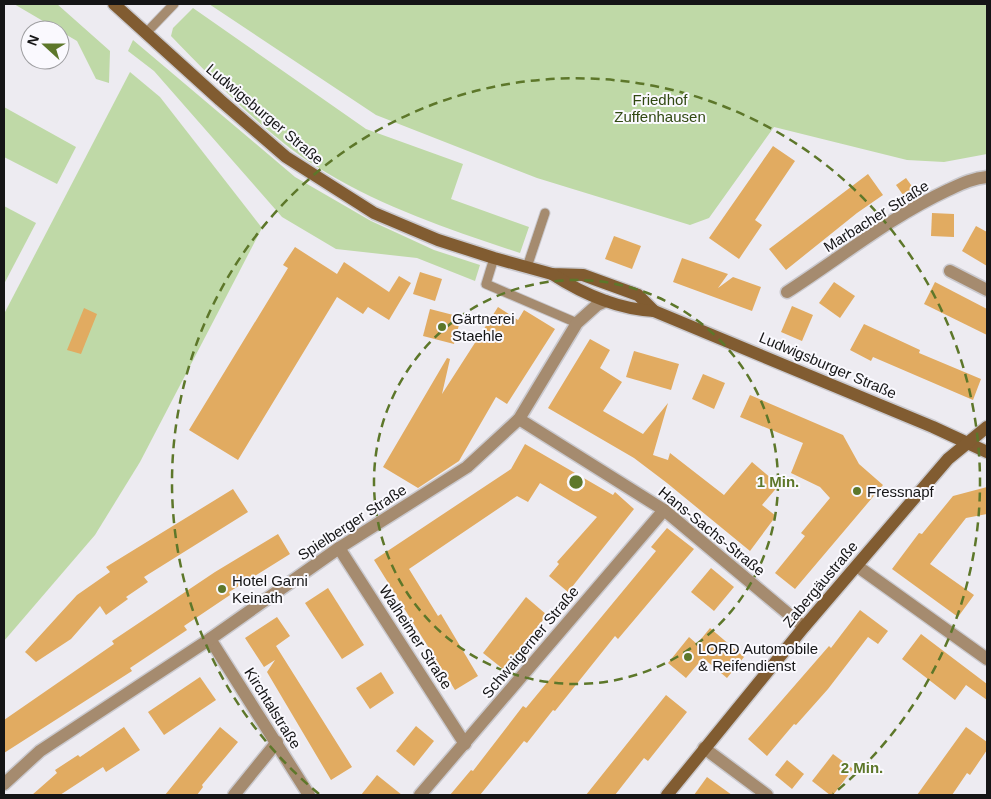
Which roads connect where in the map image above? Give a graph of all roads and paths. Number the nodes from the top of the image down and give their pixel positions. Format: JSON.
{"nodes":[{"id":1,"x":114,"y":4,"type":"edge"},
{"id":2,"x":174,"y":4,"type":"edge"},
{"id":3,"x":146,"y":32,"type":"junction"},
{"id":4,"x":987,"y":177,"type":"edge"},
{"id":5,"x":545,"y":213,"type":"dead end"},
{"id":6,"x":494,"y":258,"type":"junction"},
{"id":7,"x":527,"y":267,"type":"junction"},
{"id":8,"x":950,"y":271,"type":"dead end"},
{"id":9,"x":552,"y":274,"type":"junction"},
{"id":10,"x":987,"y":290,"type":"edge"},
{"id":11,"x":787,"y":292,"type":"dead end"},
{"id":12,"x":606,"y":301,"type":"junction"},
{"id":13,"x":654,"y":311,"type":"junction"},
{"id":14,"x":576,"y":323,"type":"junction"},
{"id":15,"x":520,"y":419,"type":"junction"},
{"id":16,"x":987,"y":427,"type":"edge"},
{"id":17,"x":968,"y":442,"type":"junction"},
{"id":18,"x":987,"y":452,"type":"edge"},
{"id":19,"x":664,"y":510,"type":"junction"},
{"id":20,"x":339,"y":548,"type":"junction"},
{"id":21,"x":857,"y":566,"type":"junction"},
{"id":22,"x":804,"y":627,"type":"junction"},
{"id":23,"x":210,"y":639,"type":"junction"},
{"id":24,"x":987,"y":660,"type":"edge"},
{"id":25,"x":277,"y":742,"type":"junction"},
{"id":26,"x":465,"y":744,"type":"junction"},
{"id":27,"x":704,"y":748,"type":"junction"},
{"id":28,"x":4,"y":784,"type":"edge"},
{"id":29,"x":234,"y":795,"type":"edge"},
{"id":30,"x":309,"y":795,"type":"edge"},
{"id":31,"x":420,"y":795,"type":"edge"},
{"id":32,"x":667,"y":795,"type":"edge"},
{"id":33,"x":767,"y":795,"type":"edge"}],
"edges":[{"from":1,"to":3,"type":"main road","name":"Ludwigsburger Straße"},
{"from":2,"to":3,"type":"lane"},
{"from":3,"to":6,"type":"main road","name":"Ludwigsburger Straße"},
{"from":4,"to":11,"type":"street","name":"Marbacher Straße"},
{"from":5,"to":7,"type":"lane"},
{"from":6,"to":7,"type":"main road","name":"Ludwigsburger Straße"},
{"from":6,"to":14,"type":"lane"},
{"from":7,"to":9,"type":"main road","name":"Ludwigsburger Straße"},
{"from":8,"to":10,"type":"street"},
{"from":9,"to":12,"type":"main road","name":"Ludwigsburger Straße"},
{"from":9,"to":13,"type":"main road","name":"Ludwigsburger Straße"},
{"from":12,"to":13,"type":"main road","name":"Ludwigsburger Straße"},
{"from":12,"to":14,"type":"street","name":"Spielberger Straße"},
{"from":13,"to":17,"type":"main road","name":"Ludwigsburger Straße"},
{"from":14,"to":15,"type":"street","name":"Spielberger Straße"},
{"from":15,"to":19,"type":"street","name":"Hans-Sachs-Straße"},
{"from":15,"to":20,"type":"street","name":"Spielberger Straße"},
{"from":16,"to":17,"type":"main road","name":"Zabergäustraße"},
{"from":17,"to":18,"type":"main road","name":"Ludwigsburger Straße"},
{"from":17,"to":21,"type":"main road","name":"Zabergäustraße"},
{"from":19,"to":22,"type":"street","name":"Hans-Sachs-Straße"},
{"from":19,"to":26,"type":"street","name":"Schwaigerner Straße"},
{"from":20,"to":23,"type":"street","name":"Spielberger Straße"},
{"from":20,"to":26,"type":"street","name":"Walheimer Straße"},
{"from":21,"to":22,"type":"main road","name":"Zabergäustraße"},
{"from":21,"to":24,"type":"street"},
{"from":22,"to":27,"type":"main road","name":"Zabergäustraße"},
{"from":23,"to":25,"type":"street","name":"Kirchtalstraße"},
{"from":23,"to":28,"type":"street","name":"Spielberger Straße"},
{"from":25,"to":29,"type":"street"},
{"from":25,"to":30,"type":"street","name":"Kirchtalstraße"},
{"from":26,"to":31,"type":"street","name":"Schwaigerner Straße"},
{"from":27,"to":32,"type":"main road","name":"Zabergäustraße"},
{"from":27,"to":33,"type":"street"}]}
